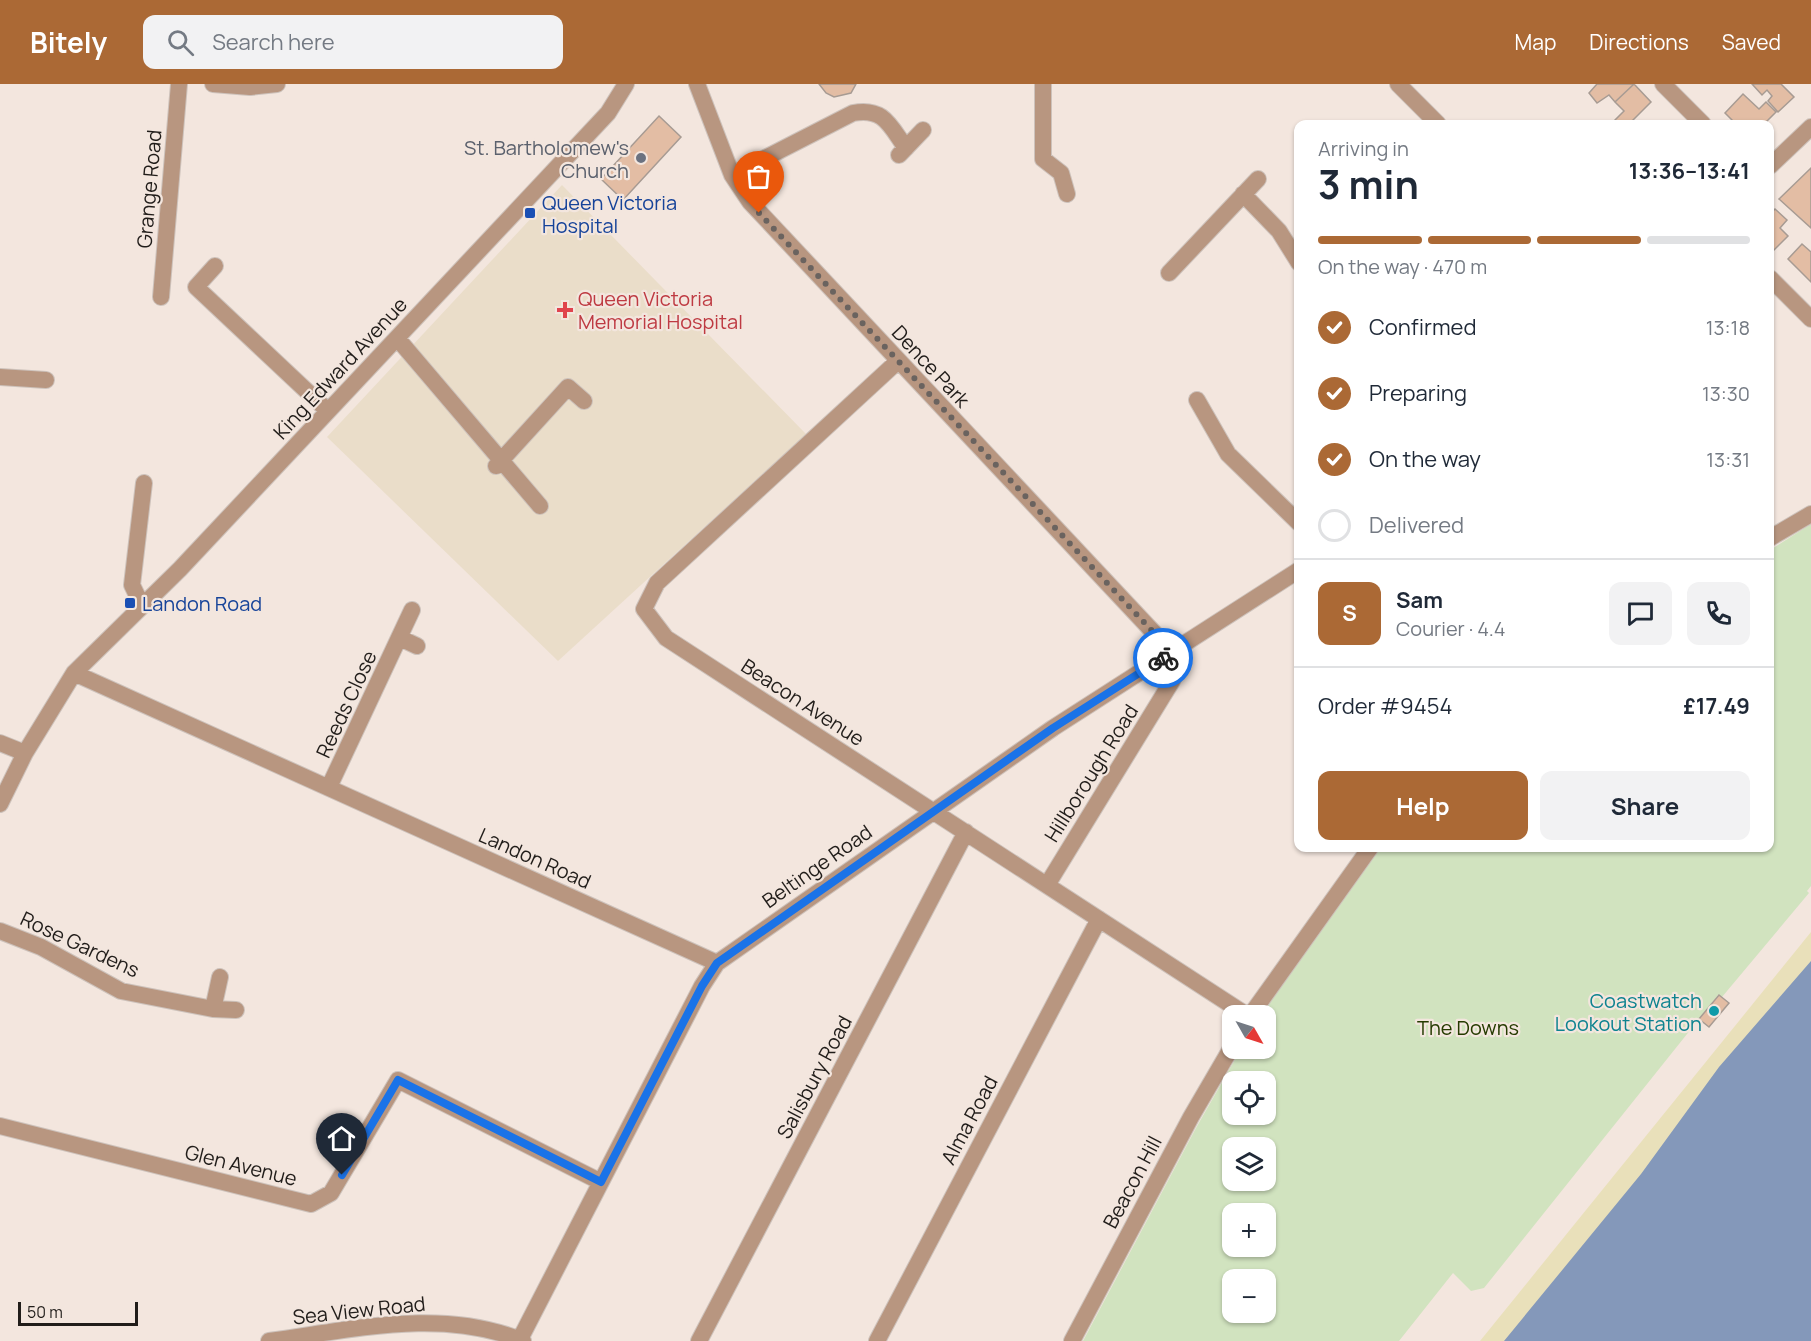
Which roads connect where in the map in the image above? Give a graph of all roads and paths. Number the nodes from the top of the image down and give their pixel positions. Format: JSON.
{"nodes":[{"id":1,"x":179,"y":84,"type":"edge"},
{"id":2,"x":213,"y":84,"type":"edge"},
{"id":3,"x":277,"y":84,"type":"edge"},
{"id":4,"x":626,"y":84,"type":"edge"},
{"id":5,"x":697,"y":84,"type":"edge"},
{"id":6,"x":1043,"y":84,"type":"edge"},
{"id":7,"x":1398,"y":84,"type":"edge"},
{"id":8,"x":1663,"y":84,"type":"edge"},
{"id":9,"x":1434,"y":120,"type":"edge"},
{"id":10,"x":1699,"y":120,"type":"edge"},
{"id":11,"x":1811,"y":127,"type":"edge"},
{"id":12,"x":923,"y":130,"type":"dead end"},
{"id":13,"x":1774,"y":162,"type":"edge"},
{"id":14,"x":732,"y":175,"type":"junction"},
{"id":15,"x":1258,"y":179,"type":"dead end"},
{"id":16,"x":1067,"y":194,"type":"dead end"},
{"id":17,"x":1244,"y":194,"type":"junction"},
{"id":18,"x":1290,"y":260,"type":"edge"},
{"id":19,"x":215,"y":266,"type":"dead end"},
{"id":20,"x":1169,"y":273,"type":"dead end"},
{"id":21,"x":1774,"y":282,"type":"edge"},
{"id":22,"x":161,"y":297,"type":"dead end"},
{"id":23,"x":1810,"y":316,"type":"edge"},
{"id":24,"x":397,"y":338,"type":"junction"},
{"id":25,"x":898,"y":361,"type":"junction"},
{"id":26,"x":0,"y":377,"type":"edge"},
{"id":27,"x":46,"y":380,"type":"dead end"},
{"id":28,"x":1197,"y":400,"type":"dead end"},
{"id":29,"x":584,"y":401,"type":"dead end"},
{"id":30,"x":328,"y":411,"type":"junction"},
{"id":31,"x":498,"y":463,"type":"junction"},
{"id":32,"x":144,"y":483,"type":"dead end"},
{"id":33,"x":540,"y":507,"type":"dead end"},
{"id":34,"x":1811,"y":514,"type":"edge"},
{"id":35,"x":1294,"y":518,"type":"edge"},
{"id":36,"x":1774,"y":536,"type":"edge"},
{"id":37,"x":1294,"y":573,"type":"edge"},
{"id":38,"x":142,"y":606,"type":"junction"},
{"id":39,"x":412,"y":610,"type":"dead end"},
{"id":40,"x":400,"y":638,"type":"junction"},
{"id":41,"x":417,"y":646,"type":"dead end"},
{"id":42,"x":1172,"y":652,"type":"junction"},
{"id":43,"x":74,"y":673,"type":"junction"},
{"id":44,"x":0,"y":743,"type":"edge"},
{"id":45,"x":25,"y":753,"type":"junction"},
{"id":46,"x":330,"y":787,"type":"junction"},
{"id":47,"x":0,"y":804,"type":"edge"},
{"id":48,"x":933,"y":811,"type":"junction"},
{"id":49,"x":966,"y":832,"type":"junction"},
{"id":50,"x":1367,"y":852,"type":"edge"},
{"id":51,"x":1047,"y":885,"type":"junction"},
{"id":52,"x":1099,"y":919,"type":"junction"},
{"id":53,"x":0,"y":931,"type":"edge"},
{"id":54,"x":717,"y":963,"type":"junction"},
{"id":55,"x":220,"y":977,"type":"dead end"},
{"id":56,"x":1232,"y":1005,"type":"edge"},
{"id":57,"x":1257,"y":1005,"type":"edge"},
{"id":58,"x":213,"y":1008,"type":"junction"},
{"id":59,"x":236,"y":1010,"type":"dead end"},
{"id":60,"x":1225,"y":1059,"type":"edge"},
{"id":61,"x":0,"y":1126,"type":"edge"},
{"id":62,"x":601,"y":1182,"type":"junction"},
{"id":63,"x":521,"y":1340,"type":"edge"},
{"id":64,"x":269,"y":1341,"type":"edge"},
{"id":65,"x":699,"y":1341,"type":"edge"},
{"id":66,"x":877,"y":1341,"type":"edge"},
{"id":67,"x":1072,"y":1341,"type":"edge"}],
"edges":[{"from":1,"to":22,"type":"street","name":"Grange Road"},
{"from":2,"to":3,"type":"street"},
{"from":4,"to":24,"type":"street","name":"King Edward Avenue"},
{"from":5,"to":14,"type":"street","name":"Dence Park"},
{"from":6,"to":16,"type":"street"},
{"from":7,"to":9,"type":"street"},
{"from":8,"to":10,"type":"street"},
{"from":11,"to":13,"type":"street"},
{"from":12,"to":14,"type":"street"},
{"from":14,"to":25,"type":"street","name":"Dence Park"},
{"from":15,"to":17,"type":"street"},
{"from":17,"to":18,"type":"street"},
{"from":17,"to":20,"type":"street"},
{"from":19,"to":30,"type":"street"},
{"from":21,"to":23,"type":"street"},
{"from":24,"to":30,"type":"street","name":"King Edward Avenue"},
{"from":24,"to":31,"type":"street"},
{"from":25,"to":42,"type":"street","name":"Dence Park"},
{"from":25,"to":48,"type":"street","name":"Beacon Avenue"},
{"from":26,"to":27,"type":"street"},
{"from":28,"to":35,"type":"street"},
{"from":29,"to":31,"type":"street"},
{"from":30,"to":38,"type":"street","name":"King Edward Avenue"},
{"from":31,"to":33,"type":"street"},
{"from":32,"to":38,"type":"street"},
{"from":34,"to":36,"type":"street"},
{"from":37,"to":42,"type":"street","name":"Beltinge Road"},
{"from":38,"to":43,"type":"street","name":"King Edward Avenue"},
{"from":39,"to":40,"type":"street","name":"Reeds Close"},
{"from":40,"to":41,"type":"street","name":"Reeds Close"},
{"from":40,"to":46,"type":"street","name":"Reeds Close"},
{"from":42,"to":48,"type":"street","name":"Beltinge Road"},
{"from":42,"to":51,"type":"street","name":"Hillborough Road"},
{"from":43,"to":45,"type":"street"},
{"from":43,"to":46,"type":"street","name":"Landon Road"},
{"from":44,"to":45,"type":"street"},
{"from":45,"to":47,"type":"street"},
{"from":46,"to":54,"type":"street","name":"Landon Road"},
{"from":48,"to":49,"type":"street","name":"Beacon Avenue"},
{"from":48,"to":54,"type":"street","name":"Beltinge Road"},
{"from":49,"to":51,"type":"street","name":"Beacon Avenue"},
{"from":49,"to":65,"type":"street","name":"Salisbury Road"},
{"from":50,"to":57,"type":"street"},
{"from":51,"to":52,"type":"street","name":"Beacon Avenue"},
{"from":52,"to":56,"type":"street","name":"Beacon Avenue"},
{"from":52,"to":66,"type":"street","name":"Alma Road"},
{"from":53,"to":58,"type":"street","name":"Rose Gardens"},
{"from":54,"to":62,"type":"street","name":"Beltinge Road"},
{"from":55,"to":58,"type":"street"},
{"from":58,"to":59,"type":"street","name":"Rose Gardens"},
{"from":60,"to":67,"type":"street","name":"Beacon Hill"},
{"from":61,"to":62,"type":"street","name":"Glen Avenue"},
{"from":62,"to":63,"type":"street","name":"Beltinge Road"},
{"from":63,"to":64,"type":"street","name":"Sea View Road"}]}
